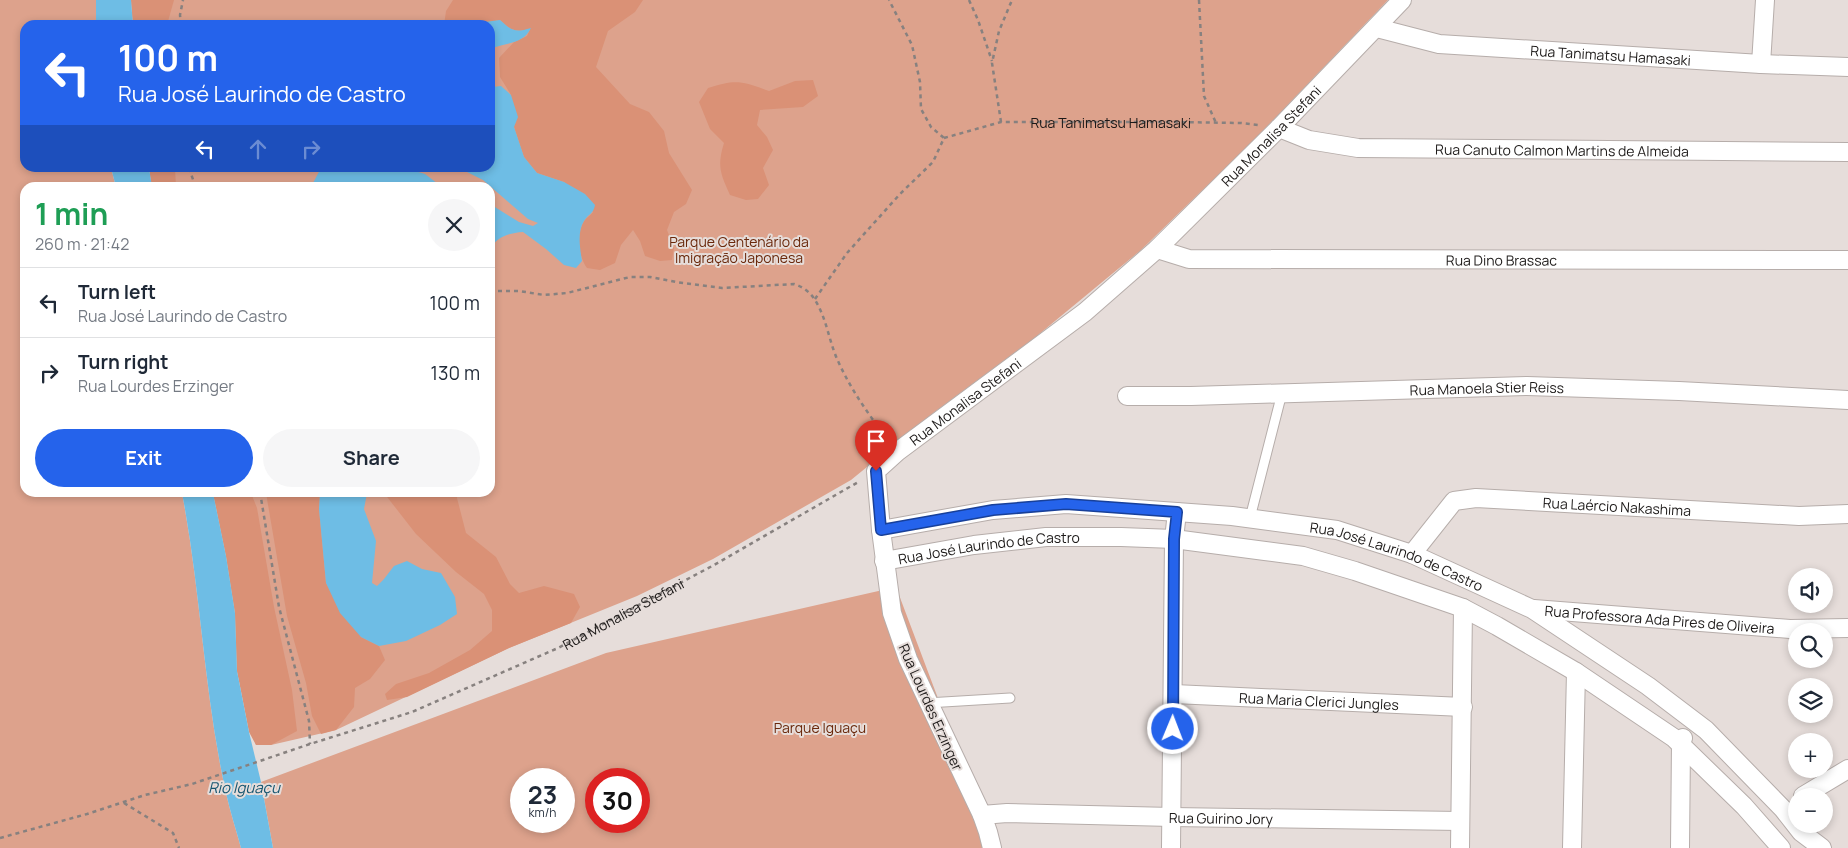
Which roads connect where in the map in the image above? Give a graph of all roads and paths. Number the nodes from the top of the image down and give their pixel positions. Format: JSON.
{"nodes":[{"id":1,"x":183,"y":0,"type":"edge"},
{"id":2,"x":889,"y":0,"type":"edge"},
{"id":3,"x":969,"y":0,"type":"edge"},
{"id":4,"x":1012,"y":0,"type":"edge"},
{"id":5,"x":1199,"y":0,"type":"edge"},
{"id":6,"x":1402,"y":0,"type":"edge"},
{"id":7,"x":1765,"y":0,"type":"edge"},
{"id":8,"x":181,"y":20,"type":"edge"},
{"id":9,"x":1377,"y":28,"type":"junction"},
{"id":10,"x":992,"y":63,"type":"junction"},
{"id":11,"x":1761,"y":64,"type":"junction"},
{"id":12,"x":1848,"y":67,"type":"edge"},
{"id":13,"x":1001,"y":122,"type":"junction"},
{"id":14,"x":1216,"y":123,"type":"junction"},
{"id":15,"x":1279,"y":128,"type":"junction"},
{"id":16,"x":944,"y":138,"type":"junction"},
{"id":17,"x":1848,"y":152,"type":"edge"},
{"id":18,"x":1157,"y":249,"type":"junction"},
{"id":19,"x":1848,"y":260,"type":"edge"},
{"id":20,"x":495,"y":291,"type":"edge"},
{"id":21,"x":815,"y":299,"type":"junction"},
{"id":22,"x":1282,"y":394,"type":"junction"},
{"id":23,"x":1127,"y":396,"type":"dead end"},
{"id":24,"x":1848,"y":400,"type":"edge"},
{"id":25,"x":896,"y":452,"type":"junction"},
{"id":26,"x":876,"y":471,"type":"junction"},
{"id":27,"x":261,"y":497,"type":"edge"},
{"id":28,"x":1177,"y":512,"type":"junction"},
{"id":29,"x":1848,"y":514,"type":"edge"},
{"id":30,"x":1250,"y":518,"type":"junction"},
{"id":31,"x":881,"y":530,"type":"junction"},
{"id":32,"x":1174,"y":539,"type":"junction"},
{"id":33,"x":1412,"y":554,"type":"junction"},
{"id":34,"x":884,"y":561,"type":"junction"},
{"id":35,"x":1464,"y":608,"type":"junction"},
{"id":36,"x":1532,"y":609,"type":"junction"},
{"id":37,"x":1848,"y":628,"type":"edge"},
{"id":38,"x":1576,"y":672,"type":"junction"},
{"id":39,"x":1174,"y":694,"type":"junction"},
{"id":40,"x":1010,"y":698,"type":"dead end"},
{"id":41,"x":927,"y":703,"type":"junction"},
{"id":42,"x":1463,"y":707,"type":"junction"},
{"id":43,"x":1691,"y":719,"type":"junction"},
{"id":44,"x":310,"y":744,"type":"junction"},
{"id":45,"x":1681,"y":744,"type":"junction"},
{"id":46,"x":1848,"y":769,"type":"edge"},
{"id":47,"x":1816,"y":788,"type":"edge"},
{"id":48,"x":123,"y":803,"type":"junction"},
{"id":49,"x":1788,"y":803,"type":"edge"},
{"id":50,"x":982,"y":815,"type":"junction"},
{"id":51,"x":1172,"y":817,"type":"junction"},
{"id":52,"x":1460,"y":821,"type":"junction"},
{"id":53,"x":1802,"y":833,"type":"edge"},
{"id":54,"x":0,"y":838,"type":"edge"},
{"id":55,"x":179,"y":848,"type":"edge"},
{"id":56,"x":992,"y":848,"type":"edge"},
{"id":57,"x":1171,"y":848,"type":"edge"},
{"id":58,"x":1460,"y":848,"type":"edge"},
{"id":59,"x":1572,"y":848,"type":"edge"},
{"id":60,"x":1680,"y":848,"type":"edge"},
{"id":61,"x":1781,"y":848,"type":"edge"},
{"id":62,"x":1822,"y":848,"type":"edge"}],
"edges":[{"from":1,"to":8,"type":"path"},
{"from":2,"to":16,"type":"path"},
{"from":3,"to":10,"type":"path"},
{"from":4,"to":10,"type":"path"},
{"from":5,"to":14,"type":"path"},
{"from":6,"to":9,"type":"street","name":"Rua Monalisa Stefani"},
{"from":7,"to":11,"type":"street"},
{"from":9,"to":11,"type":"street","name":"Rua Tanimatsu Hamasaki"},
{"from":9,"to":15,"type":"street","name":"Rua Monalisa Stefani"},
{"from":10,"to":13,"type":"path"},
{"from":11,"to":12,"type":"street","name":"Rua Tanimatsu Hamasaki"},
{"from":13,"to":14,"type":"path","name":"Rua Tanimatsu Hamasaki"},
{"from":13,"to":16,"type":"path","name":"Rua Tanimatsu Hamasaki"},
{"from":14,"to":15,"type":"path","name":"Rua Tanimatsu Hamasaki"},
{"from":15,"to":17,"type":"street","name":"Rua Canuto Calmon Martins de Almeida"},
{"from":15,"to":18,"type":"street","name":"Rua Monalisa Stefani"},
{"from":16,"to":21,"type":"path"},
{"from":18,"to":19,"type":"street","name":"Rua Dino Brassac"},
{"from":18,"to":25,"type":"street","name":"Rua Monalisa Stefani"},
{"from":20,"to":21,"type":"path"},
{"from":21,"to":25,"type":"path"},
{"from":22,"to":23,"type":"street","name":"Rua Manoela Stier Reiss"},
{"from":22,"to":24,"type":"street","name":"Rua Manoela Stier Reiss"},
{"from":22,"to":30,"type":"lane"},
{"from":25,"to":26,"type":"street","name":"Rua Monalisa Stefani"},
{"from":26,"to":31,"type":"street","name":"Rua Lourdes Erzinger"},
{"from":26,"to":44,"type":"path","name":"Rua Monalisa Stefani"},
{"from":27,"to":44,"type":"path"},
{"from":28,"to":30,"type":"street","name":"Rua José Laurindo de Castro"},
{"from":28,"to":31,"type":"street","name":"Rua José Laurindo de Castro"},
{"from":28,"to":32,"type":"street"},
{"from":29,"to":33,"type":"street","name":"Rua Laércio Nakashima"},
{"from":30,"to":33,"type":"street","name":"Rua José Laurindo de Castro"},
{"from":31,"to":34,"type":"street","name":"Rua Lourdes Erzinger"},
{"from":32,"to":34,"type":"street","name":"Rua José Laurindo de Castro"},
{"from":32,"to":35,"type":"street","name":"Rua José Laurindo de Castro"},
{"from":32,"to":39,"type":"street"},
{"from":33,"to":36,"type":"street","name":"Rua José Laurindo de Castro"},
{"from":34,"to":41,"type":"street","name":"Rua Lourdes Erzinger"},
{"from":35,"to":38,"type":"street","name":"Rua José Laurindo de Castro"},
{"from":35,"to":42,"type":"street"},
{"from":36,"to":37,"type":"street","name":"Rua Professora Ada Pires de Oliveira"},
{"from":36,"to":43,"type":"street","name":"Rua José Laurindo de Castro"},
{"from":38,"to":45,"type":"street","name":"Rua José Laurindo de Castro"},
{"from":38,"to":59,"type":"street"},
{"from":39,"to":42,"type":"street","name":"Rua Maria Clerici Jungles"},
{"from":39,"to":51,"type":"street"},
{"from":40,"to":41,"type":"lane"},
{"from":41,"to":50,"type":"street","name":"Rua Lourdes Erzinger"},
{"from":42,"to":52,"type":"street"},
{"from":43,"to":45,"type":"street"},
{"from":43,"to":49,"type":"street","name":"Rua José Laurindo de Castro"},
{"from":44,"to":48,"type":"path","name":"Rua Monalisa Stefani"},
{"from":45,"to":60,"type":"street"},
{"from":45,"to":61,"type":"street","name":"Rua José Laurindo de Castro"},
{"from":46,"to":47,"type":"street"},
{"from":48,"to":54,"type":"path","name":"Rua Monalisa Stefani"},
{"from":48,"to":55,"type":"path"},
{"from":50,"to":51,"type":"street","name":"Rua Guirino Jory"},
{"from":50,"to":56,"type":"street","name":"Rua Lourdes Erzinger"},
{"from":51,"to":52,"type":"street","name":"Rua Guirino Jory"},
{"from":51,"to":57,"type":"street"},
{"from":52,"to":58,"type":"street"},
{"from":53,"to":62,"type":"street","name":"Rua José Laurindo de Castro"}]}
